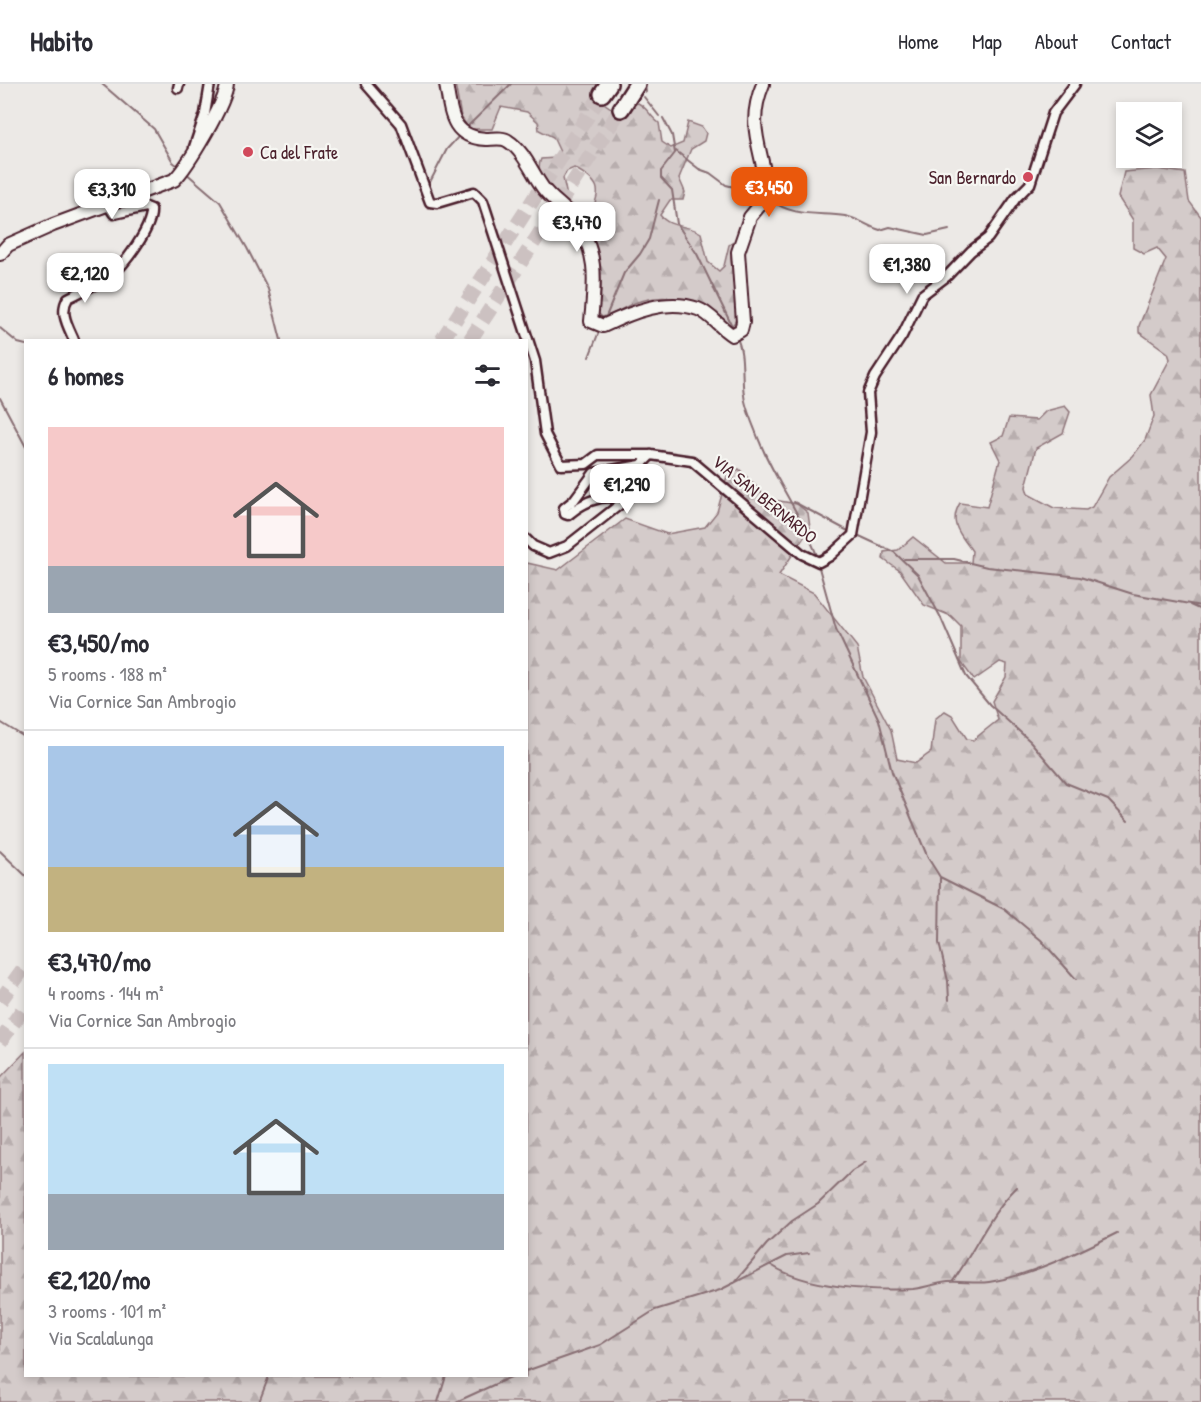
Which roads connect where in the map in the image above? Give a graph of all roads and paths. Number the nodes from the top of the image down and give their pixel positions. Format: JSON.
{"nodes":[{"id":1,"x":210,"y":84,"type":"edge"},
{"id":2,"x":227,"y":84,"type":"edge"},
{"id":3,"x":366,"y":84,"type":"edge"},
{"id":4,"x":446,"y":84,"type":"edge"},
{"id":5,"x":764,"y":84,"type":"edge"},
{"id":6,"x":1075,"y":84,"type":"edge"},
{"id":7,"x":634,"y":88,"type":"edge"},
{"id":8,"x":621,"y":109,"type":"tunnel mouth"},
{"id":9,"x":192,"y":157,"type":"junction"},
{"id":10,"x":108,"y":205,"type":"junction"},
{"id":11,"x":0,"y":254,"type":"edge"},
{"id":12,"x":74,"y":339,"type":"edge"},
{"id":13,"x":528,"y":339,"type":"edge"},
{"id":14,"x":528,"y":339,"type":"edge"},
{"id":15,"x":651,"y":455,"type":"junction"},
{"id":16,"x":528,"y":541,"type":"edge"}],
"edges":[{"from":1,"to":9,"type":"street"},
{"from":2,"to":9,"type":"street"},
{"from":3,"to":14,"type":"street","name":"VIA SAN BERNARDO"},
{"from":4,"to":5,"type":"street"},
{"from":6,"to":15,"type":"street","name":"VIA SAN BERNARDO"},
{"from":7,"to":8,"type":"highway"},
{"from":9,"to":10,"type":"street"},
{"from":10,"to":11,"type":"street"},
{"from":10,"to":12,"type":"street"},
{"from":13,"to":15,"type":"street","name":"VIA SAN BERNARDO"},
{"from":15,"to":16,"type":"street"}]}
